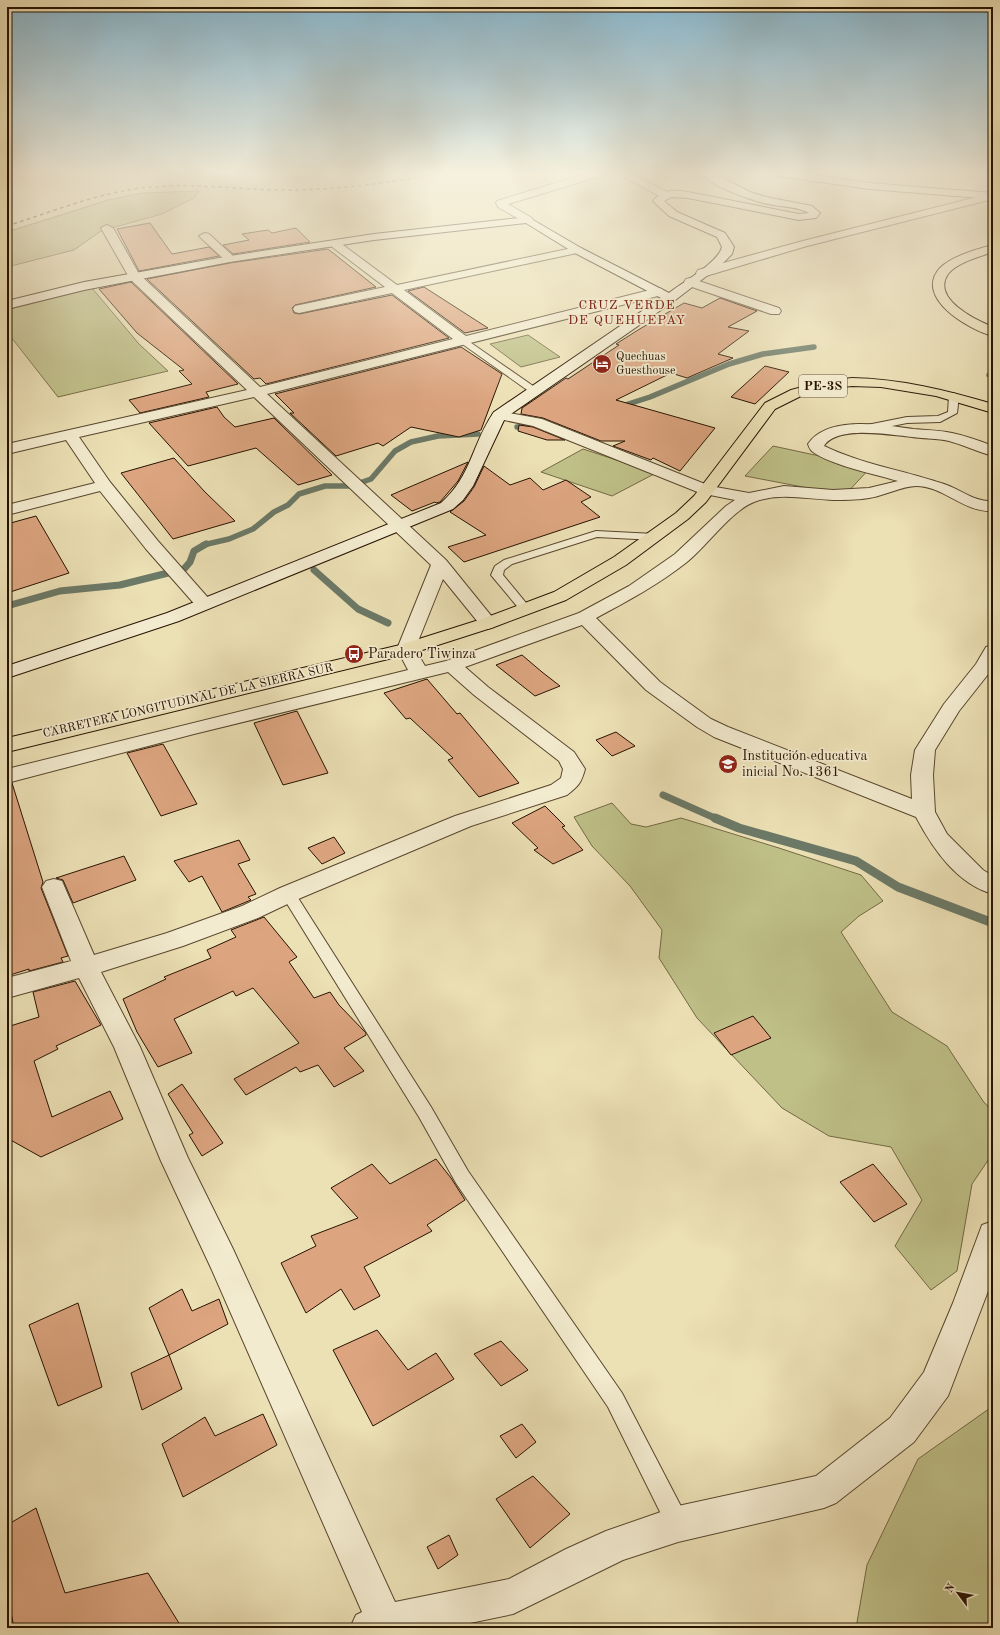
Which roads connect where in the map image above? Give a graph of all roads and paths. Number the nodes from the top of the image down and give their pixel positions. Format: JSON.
{"nodes":[{"id":1,"x":118,"y":249,"type":"edge"},
{"id":2,"x":219,"y":249,"type":"edge"},
{"id":3,"x":298,"y":249,"type":"edge"},
{"id":4,"x":342,"y":249,"type":"edge"},
{"id":5,"x":727,"y":249,"type":"edge"},
{"id":6,"x":785,"y":249,"type":"edge"},
{"id":7,"x":989,"y":249,"type":"edge"},
{"id":8,"x":578,"y":250,"type":"joint"},
{"id":9,"x":230,"y":259,"type":"junction"},
{"id":10,"x":702,"y":273,"type":"junction"},
{"id":11,"x":134,"y":276,"type":"junction"},
{"id":12,"x":690,"y":282,"type":"junction"},
{"id":13,"x":393,"y":289,"type":"junction"},
{"id":14,"x":664,"y":295,"type":"junction"},
{"id":15,"x":7,"y":305,"type":"edge"},
{"id":16,"x":299,"y":309,"type":"dead end"},
{"id":17,"x":775,"y":311,"type":"dead end"},
{"id":18,"x":993,"y":332,"type":"edge"},
{"id":19,"x":464,"y":341,"type":"junction"},
{"id":20,"x":533,"y":390,"type":"junction"},
{"id":21,"x":257,"y":392,"type":"junction"},
{"id":22,"x":954,"y":396,"type":"junction"},
{"id":23,"x":993,"y":409,"type":"edge"},
{"id":24,"x":499,"y":415,"type":"junction"},
{"id":25,"x":867,"y":428,"type":"junction"},
{"id":26,"x":70,"y":436,"type":"junction"},
{"id":27,"x":10,"y":444,"type":"edge"},
{"id":28,"x":993,"y":451,"type":"edge"},
{"id":29,"x":915,"y":481,"type":"junction"},
{"id":30,"x":104,"y":485,"type":"junction"},
{"id":31,"x":706,"y":490,"type":"junction"},
{"id":32,"x":749,"y":498,"type":"junction"},
{"id":33,"x":993,"y":506,"type":"edge"},
{"id":34,"x":7,"y":510,"type":"edge"},
{"id":35,"x":399,"y":527,"type":"junction"},
{"id":36,"x":655,"y":537,"type":"junction"},
{"id":37,"x":440,"y":564,"type":"junction"},
{"id":38,"x":204,"y":604,"type":"junction"},
{"id":39,"x":525,"y":609,"type":"junction"},
{"id":40,"x":585,"y":617,"type":"junction"},
{"id":41,"x":488,"y":622,"type":"junction"},
{"id":42,"x":406,"y":648,"type":"junction"},
{"id":43,"x":993,"y":651,"type":"edge"},
{"id":44,"x":452,"y":665,"type":"junction"},
{"id":45,"x":7,"y":672,"type":"edge"},
{"id":46,"x":419,"y":673,"type":"junction"},
{"id":47,"x":7,"y":745,"type":"edge"},
{"id":48,"x":7,"y":776,"type":"edge"},
{"id":49,"x":924,"y":812,"type":"junction"},
{"id":50,"x":993,"y":886,"type":"edge"},
{"id":51,"x":54,"y":887,"type":"dead end"},
{"id":52,"x":288,"y":894,"type":"junction"},
{"id":53,"x":86,"y":967,"type":"junction"},
{"id":54,"x":7,"y":988,"type":"edge"},
{"id":55,"x":993,"y":1234,"type":"edge"},
{"id":56,"x":678,"y":1524,"type":"junction"},
{"id":57,"x":377,"y":1625,"type":"edge"}],
"edges":[{"from":1,"to":11,"type":"street"},
{"from":2,"to":9,"type":"street"},
{"from":3,"to":9,"type":"street"},
{"from":4,"to":13,"type":"street"},
{"from":5,"to":10,"type":"street"},
{"from":6,"to":10,"type":"street"},
{"from":7,"to":18,"type":"highway"},
{"from":8,"to":13,"type":"street"},
{"from":8,"to":14,"type":"street"},
{"from":9,"to":11,"type":"street"},
{"from":10,"to":12,"type":"street"},
{"from":11,"to":15,"type":"street"},
{"from":11,"to":21,"type":"street"},
{"from":12,"to":14,"type":"street"},
{"from":12,"to":17,"type":"street"},
{"from":13,"to":16,"type":"street"},
{"from":13,"to":19,"type":"street"},
{"from":14,"to":19,"type":"street"},
{"from":14,"to":20,"type":"street"},
{"from":19,"to":20,"type":"lane"},
{"from":19,"to":21,"type":"street"},
{"from":20,"to":24,"type":"street"},
{"from":21,"to":26,"type":"street"},
{"from":21,"to":35,"type":"street"},
{"from":22,"to":23,"type":"highway","name":"CARRETERA LONGITUDINAL DE LA SIERRA SUR","number":"PE-3S"},
{"from":22,"to":25,"type":"lane"},
{"from":22,"to":31,"type":"highway","name":"CARRETERA LONGITUDINAL DE LA SIERRA SUR","number":"PE-3S"},
{"from":24,"to":31,"type":"street"},
{"from":24,"to":35,"type":"street"},
{"from":25,"to":28,"type":"street"},
{"from":25,"to":29,"type":"street"},
{"from":26,"to":27,"type":"street"},
{"from":26,"to":30,"type":"street"},
{"from":29,"to":32,"type":"street"},
{"from":29,"to":33,"type":"street"},
{"from":30,"to":34,"type":"street"},
{"from":30,"to":38,"type":"street"},
{"from":31,"to":32,"type":"street"},
{"from":31,"to":36,"type":"highway","name":"CARRETERA LONGITUDINAL DE LA SIERRA SUR","number":"PE-3S"},
{"from":32,"to":40,"type":"street"},
{"from":35,"to":37,"type":"street"},
{"from":35,"to":38,"type":"street"},
{"from":36,"to":39,"type":"highway","name":"CARRETERA LONGITUDINAL DE LA SIERRA SUR","number":"PE-3S"},
{"from":36,"to":39,"type":"lane"},
{"from":37,"to":41,"type":"street"},
{"from":37,"to":42,"type":"street"},
{"from":38,"to":45,"type":"street"},
{"from":39,"to":41,"type":"highway","name":"CARRETERA LONGITUDINAL DE LA SIERRA SUR","number":"PE-3S"},
{"from":40,"to":44,"type":"street"},
{"from":40,"to":49,"type":"street"},
{"from":41,"to":42,"type":"highway","name":"CARRETERA LONGITUDINAL DE LA SIERRA SUR","number":"PE-3S"},
{"from":42,"to":46,"type":"street"},
{"from":42,"to":47,"type":"highway","name":"CARRETERA LONGITUDINAL DE LA SIERRA SUR","number":"PE-3S"},
{"from":43,"to":49,"type":"street"},
{"from":44,"to":46,"type":"street"},
{"from":44,"to":52,"type":"street"},
{"from":46,"to":48,"type":"street"},
{"from":49,"to":50,"type":"street"},
{"from":51,"to":53,"type":"street"},
{"from":52,"to":53,"type":"street"},
{"from":52,"to":56,"type":"lane"},
{"from":53,"to":54,"type":"street"},
{"from":53,"to":57,"type":"street"},
{"from":55,"to":56,"type":"street"},
{"from":56,"to":57,"type":"street"}]}
